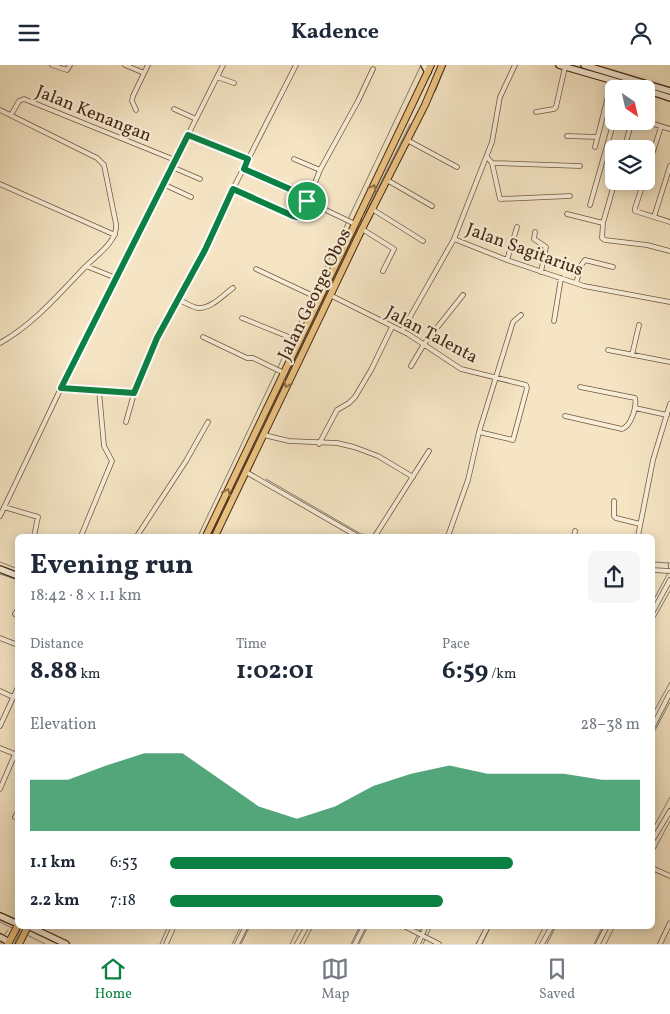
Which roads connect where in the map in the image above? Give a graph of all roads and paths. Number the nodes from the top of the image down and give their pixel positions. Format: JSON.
{"nodes":[{"id":1,"x":52,"y":65,"type":"edge"},
{"id":2,"x":70,"y":65,"type":"edge"},
{"id":3,"x":125,"y":65,"type":"edge"},
{"id":4,"x":148,"y":65,"type":"edge"},
{"id":5,"x":223,"y":65,"type":"edge"},
{"id":6,"x":296,"y":65,"type":"edge"},
{"id":7,"x":424,"y":65,"type":"edge"},
{"id":8,"x":431,"y":65,"type":"edge"},
{"id":9,"x":442,"y":65,"type":"edge"},
{"id":10,"x":515,"y":65,"type":"edge"},
{"id":11,"x":584,"y":65,"type":"edge"},
{"id":12,"x":562,"y":66,"type":"edge"},
{"id":13,"x":373,"y":69,"type":"dead end"},
{"id":14,"x":428,"y":72,"type":"junction"},
{"id":15,"x":144,"y":73,"type":"junction"},
{"id":16,"x":218,"y":77,"type":"junction"},
{"id":17,"x":609,"y":80,"type":"edge"},
{"id":18,"x":234,"y":83,"type":"dead end"},
{"id":19,"x":658,"y":91,"type":"junction"},
{"id":20,"x":670,"y":91,"type":"edge"},
{"id":21,"x":670,"y":98,"type":"edge"},
{"id":22,"x":605,"y":107,"type":"edge"},
{"id":23,"x":174,"y":109,"type":"dead end"},
{"id":24,"x":0,"y":110,"type":"edge"},
{"id":25,"x":136,"y":110,"type":"dead end"},
{"id":26,"x":604,"y":111,"type":"joint"},
{"id":27,"x":536,"y":112,"type":"dead end"},
{"id":28,"x":11,"y":115,"type":"junction"},
{"id":29,"x":196,"y":119,"type":"junction"},
{"id":30,"x":655,"y":125,"type":"edge"},
{"id":31,"x":661,"y":127,"type":"junction"},
{"id":32,"x":670,"y":129,"type":"edge"},
{"id":33,"x":611,"y":130,"type":"edge"},
{"id":34,"x":188,"y":135,"type":"junction"},
{"id":35,"x":567,"y":136,"type":"dead end"},
{"id":36,"x":597,"y":137,"type":"junction"},
{"id":37,"x":407,"y":139,"type":"junction"},
{"id":38,"x":655,"y":145,"type":"edge"},
{"id":39,"x":596,"y":147,"type":"dead end"},
{"id":40,"x":487,"y":157,"type":"junction"},
{"id":41,"x":248,"y":159,"type":"junction"},
{"id":42,"x":294,"y":159,"type":"dead end"},
{"id":43,"x":175,"y":160,"type":"junction"},
{"id":44,"x":492,"y":163,"type":"junction"},
{"id":45,"x":580,"y":166,"type":"dead end"},
{"id":46,"x":670,"y":166,"type":"edge"},
{"id":47,"x":172,"y":167,"type":"junction"},
{"id":48,"x":457,"y":167,"type":"dead end"},
{"id":49,"x":244,"y":169,"type":"junction"},
{"id":50,"x":320,"y":170,"type":"junction"},
{"id":51,"x":200,"y":179,"type":"dead end"},
{"id":52,"x":387,"y":180,"type":"junction"},
{"id":53,"x":0,"y":184,"type":"edge"},
{"id":54,"x":163,"y":184,"type":"junction"},
{"id":55,"x":233,"y":189,"type":"junction"},
{"id":56,"x":612,"y":190,"type":"edge"},
{"id":57,"x":641,"y":190,"type":"edge"},
{"id":58,"x":570,"y":196,"type":"dead end"},
{"id":59,"x":191,"y":197,"type":"dead end"},
{"id":60,"x":308,"y":199,"type":"junction"},
{"id":61,"x":590,"y":205,"type":"dead end"},
{"id":62,"x":432,"y":206,"type":"dead end"},
{"id":63,"x":372,"y":209,"type":"junction"},
{"id":64,"x":360,"y":214,"type":"junction"},
{"id":65,"x":566,"y":214,"type":"dead end"},
{"id":66,"x":654,"y":217,"type":"junction"},
{"id":67,"x":368,"y":218,"type":"junction"},
{"id":68,"x":670,"y":222,"type":"edge"},
{"id":69,"x":603,"y":223,"type":"junction"},
{"id":70,"x":355,"y":224,"type":"junction"},
{"id":71,"x":517,"y":227,"type":"dead end"},
{"id":72,"x":362,"y":229,"type":"junction"},
{"id":73,"x":535,"y":232,"type":"dead end"},
{"id":74,"x":115,"y":235,"type":"junction"},
{"id":75,"x":454,"y":239,"type":"junction"},
{"id":76,"x":423,"y":241,"type":"dead end"},
{"id":77,"x":670,"y":251,"type":"edge"},
{"id":78,"x":507,"y":260,"type":"junction"},
{"id":79,"x":86,"y":266,"type":"junction"},
{"id":80,"x":613,"y":267,"type":"dead end"},
{"id":81,"x":256,"y":269,"type":"dead end"},
{"id":82,"x":383,"y":271,"type":"dead end"},
{"id":83,"x":541,"y":272,"type":"junction"},
{"id":84,"x":116,"y":278,"type":"junction"},
{"id":85,"x":561,"y":278,"type":"junction"},
{"id":86,"x":576,"y":283,"type":"junction"},
{"id":87,"x":232,"y":288,"type":"dead end"},
{"id":88,"x":330,"y":295,"type":"junction"},
{"id":89,"x":462,"y":295,"type":"dead end"},
{"id":90,"x":320,"y":299,"type":"junction"},
{"id":91,"x":179,"y":300,"type":"junction"},
{"id":92,"x":670,"y":302,"type":"edge"},
{"id":93,"x":521,"y":315,"type":"dead end"},
{"id":94,"x":242,"y":318,"type":"dead end"},
{"id":95,"x":554,"y":321,"type":"dead end"},
{"id":96,"x":639,"y":325,"type":"dead end"},
{"id":97,"x":392,"y":327,"type":"junction"},
{"id":98,"x":402,"y":331,"type":"junction"},
{"id":99,"x":203,"y":337,"type":"dead end"},
{"id":100,"x":299,"y":341,"type":"junction"},
{"id":101,"x":0,"y":343,"type":"edge"},
{"id":102,"x":424,"y":344,"type":"junction"},
{"id":103,"x":608,"y":350,"type":"dead end"},
{"id":104,"x":632,"y":355,"type":"junction"},
{"id":105,"x":670,"y":362,"type":"edge"},
{"id":106,"x":411,"y":366,"type":"dead end"},
{"id":107,"x":284,"y":373,"type":"junction"},
{"id":108,"x":496,"y":378,"type":"junction"},
{"id":109,"x":580,"y":387,"type":"dead end"},
{"id":110,"x":61,"y":388,"type":"junction"},
{"id":111,"x":99,"y":391,"type":"junction"},
{"id":112,"x":134,"y":393,"type":"junction"},
{"id":113,"x":670,"y":404,"type":"edge"},
{"id":114,"x":635,"y":408,"type":"junction"},
{"id":115,"x":667,"y":415,"type":"junction"},
{"id":116,"x":565,"y":416,"type":"dead end"},
{"id":117,"x":126,"y":422,"type":"dead end"},
{"id":118,"x":208,"y":422,"type":"dead end"},
{"id":119,"x":479,"y":432,"type":"junction"},
{"id":120,"x":263,"y":435,"type":"junction"},
{"id":121,"x":319,"y":443,"type":"junction"},
{"id":122,"x":429,"y":451,"type":"dead end"},
{"id":123,"x":246,"y":472,"type":"junction"},
{"id":124,"x":413,"y":477,"type":"junction"},
{"id":125,"x":614,"y":501,"type":"dead end"},
{"id":126,"x":4,"y":507,"type":"junction"},
{"id":127,"x":0,"y":515,"type":"edge"},
{"id":128,"x":640,"y":524,"type":"junction"},
{"id":129,"x":575,"y":531,"type":"dead end"},
{"id":130,"x":34,"y":534,"type":"edge"},
{"id":131,"x":83,"y":534,"type":"edge"},
{"id":132,"x":138,"y":534,"type":"edge"},
{"id":133,"x":207,"y":534,"type":"edge"},
{"id":134,"x":216,"y":534,"type":"edge"},
{"id":135,"x":354,"y":534,"type":"edge"},
{"id":136,"x":376,"y":534,"type":"edge"},
{"id":137,"x":449,"y":534,"type":"edge"},
{"id":138,"x":574,"y":534,"type":"edge"},
{"id":139,"x":638,"y":534,"type":"edge"},
{"id":140,"x":0,"y":569,"type":"edge"},
{"id":141,"x":655,"y":570,"type":"edge"},
{"id":142,"x":670,"y":571,"type":"edge"},
{"id":143,"x":15,"y":575,"type":"edge"},
{"id":144,"x":670,"y":580,"type":"edge"},
{"id":145,"x":655,"y":608,"type":"edge"},
{"id":146,"x":0,"y":638,"type":"edge"},
{"id":147,"x":15,"y":644,"type":"edge"},
{"id":148,"x":0,"y":691,"type":"edge"},
{"id":149,"x":15,"y":693,"type":"edge"},
{"id":150,"x":670,"y":693,"type":"edge"},
{"id":151,"x":13,"y":697,"type":"junction"},
{"id":152,"x":655,"y":722,"type":"edge"},
{"id":153,"x":0,"y":726,"type":"edge"},
{"id":154,"x":0,"y":748,"type":"edge"},
{"id":155,"x":15,"y":755,"type":"edge"},
{"id":156,"x":15,"y":757,"type":"edge"},
{"id":157,"x":0,"y":789,"type":"edge"},
{"id":158,"x":670,"y":811,"type":"edge"},
{"id":159,"x":655,"y":836,"type":"edge"},
{"id":160,"x":655,"y":869,"type":"edge"},
{"id":161,"x":670,"y":876,"type":"edge"},
{"id":162,"x":0,"y":916,"type":"edge"},
{"id":163,"x":15,"y":923,"type":"edge"},
{"id":164,"x":670,"y":923,"type":"edge"},
{"id":165,"x":26,"y":929,"type":"edge"},
{"id":166,"x":34,"y":929,"type":"edge"},
{"id":167,"x":173,"y":929,"type":"edge"},
{"id":168,"x":244,"y":929,"type":"edge"},
{"id":169,"x":306,"y":929,"type":"edge"},
{"id":170,"x":362,"y":929,"type":"edge"},
{"id":171,"x":410,"y":929,"type":"edge"},
{"id":172,"x":425,"y":929,"type":"edge"},
{"id":173,"x":486,"y":929,"type":"edge"},
{"id":174,"x":550,"y":929,"type":"edge"},
{"id":175,"x":606,"y":929,"type":"edge"},
{"id":176,"x":668,"y":932,"type":"edge"},
{"id":177,"x":422,"y":935,"type":"junction"},
{"id":178,"x":0,"y":937,"type":"edge"},
{"id":179,"x":9,"y":943,"type":"edge"},
{"id":180,"x":19,"y":944,"type":"edge"},
{"id":181,"x":66,"y":944,"type":"edge"},
{"id":182,"x":166,"y":944,"type":"edge"},
{"id":183,"x":237,"y":944,"type":"edge"},
{"id":184,"x":298,"y":944,"type":"edge"},
{"id":185,"x":355,"y":944,"type":"edge"},
{"id":186,"x":418,"y":944,"type":"edge"},
{"id":187,"x":439,"y":944,"type":"edge"},
{"id":188,"x":479,"y":944,"type":"edge"},
{"id":189,"x":542,"y":944,"type":"edge"},
{"id":190,"x":598,"y":944,"type":"edge"},
{"id":191,"x":660,"y":944,"type":"edge"}],
"edges":[{"from":1,"to":2,"type":"street"},
{"from":3,"to":15,"type":"street"},
{"from":4,"to":15,"type":"street"},
{"from":5,"to":16,"type":"street"},
{"from":6,"to":41,"type":"street"},
{"from":7,"to":14,"type":"street"},
{"from":8,"to":14,"type":"main road","name":"Jalan George Obos"},
{"from":9,"to":37,"type":"main road","name":"Jalan George Obos"},
{"from":10,"to":40,"type":"street","name":"Jalan Sagitarius"},
{"from":11,"to":19,"type":"street"},
{"from":12,"to":17,"type":"street"},
{"from":12,"to":27,"type":"street"},
{"from":13,"to":50,"type":"street"},
{"from":64,"to":14,"type":"main road","name":"Jalan George Obos","one_way":true},
{"from":15,"to":25,"type":"street"},
{"from":16,"to":18,"type":"street"},
{"from":16,"to":29,"type":"street"},
{"from":19,"to":20,"type":"street"},
{"from":19,"to":21,"type":"street"},
{"from":22,"to":26,"type":"street"},
{"from":23,"to":29,"type":"street"},
{"from":24,"to":28,"type":"street"},
{"from":26,"to":36,"type":"street"},
{"from":28,"to":43,"type":"street","name":"Jalan Kenangan"},
{"from":28,"to":74,"type":"street"},
{"from":29,"to":34,"type":"street"},
{"from":30,"to":31,"type":"street"},
{"from":31,"to":32,"type":"street"},
{"from":31,"to":38,"type":"street"},
{"from":33,"to":61,"type":"street"},
{"from":34,"to":41,"type":"street"},
{"from":34,"to":43,"type":"street"},
{"from":35,"to":36,"type":"street"},
{"from":36,"to":39,"type":"street"},
{"from":37,"to":48,"type":"street"},
{"from":37,"to":52,"type":"main road","name":"Jalan George Obos"},
{"from":40,"to":44,"type":"street"},
{"from":40,"to":75,"type":"street","name":"Jalan Sagitarius"},
{"from":41,"to":49,"type":"street"},
{"from":42,"to":50,"type":"street"},
{"from":43,"to":47,"type":"street"},
{"from":44,"to":45,"type":"street"},
{"from":44,"to":58,"type":"street"},
{"from":46,"to":66,"type":"street"},
{"from":47,"to":51,"type":"street"},
{"from":47,"to":54,"type":"street"},
{"from":49,"to":55,"type":"street"},
{"from":49,"to":60,"type":"street"},
{"from":50,"to":60,"type":"street"},
{"from":52,"to":62,"type":"street"},
{"from":52,"to":63,"type":"main road","name":"Jalan George Obos"},
{"from":53,"to":74,"type":"street"},
{"from":54,"to":59,"type":"street"},
{"from":54,"to":84,"type":"street"},
{"from":55,"to":60,"type":"street"},
{"from":55,"to":91,"type":"street"},
{"from":56,"to":69,"type":"street"},
{"from":57,"to":66,"type":"street"},
{"from":60,"to":70,"type":"street"},
{"from":63,"to":67,"type":"main road","name":"Jalan George Obos"},
{"from":63,"to":76,"type":"street"},
{"from":64,"to":67,"type":"main road"},
{"from":64,"to":70,"type":"main road","name":"Jalan George Obos"},
{"from":65,"to":69,"type":"street"},
{"from":66,"to":68,"type":"street"},
{"from":67,"to":72,"type":"main road","name":"Jalan George Obos"},
{"from":69,"to":77,"type":"street"},
{"from":70,"to":90,"type":"main road","name":"Jalan George Obos"},
{"from":71,"to":78,"type":"street"},
{"from":72,"to":82,"type":"street"},
{"from":72,"to":88,"type":"main road","name":"Jalan George Obos"},
{"from":73,"to":83,"type":"street"},
{"from":74,"to":79,"type":"street"},
{"from":75,"to":78,"type":"street","name":"Jalan Sagitarius"},
{"from":75,"to":98,"type":"street"},
{"from":78,"to":83,"type":"street","name":"Jalan Sagitarius"},
{"from":79,"to":84,"type":"street"},
{"from":79,"to":101,"type":"street"},
{"from":80,"to":86,"type":"street"},
{"from":81,"to":90,"type":"street"},
{"from":83,"to":85,"type":"street","name":"Jalan Sagitarius"},
{"from":84,"to":110,"type":"street"},
{"from":85,"to":86,"type":"street","name":"Jalan Sagitarius"},
{"from":85,"to":95,"type":"street"},
{"from":86,"to":92,"type":"street","name":"Jalan Sagitarius"},
{"from":87,"to":91,"type":"street"},
{"from":88,"to":97,"type":"street","name":"Jalan Talenta"},
{"from":88,"to":120,"type":"main road","name":"Jalan George Obos","one_way":true},
{"from":89,"to":102,"type":"street"},
{"from":90,"to":100,"type":"main road","name":"Jalan George Obos"},
{"from":91,"to":112,"type":"street"},
{"from":93,"to":108,"type":"street"},
{"from":94,"to":100,"type":"street"},
{"from":96,"to":104,"type":"street"},
{"from":97,"to":98,"type":"street","name":"Jalan Talenta"},
{"from":97,"to":121,"type":"street"},
{"from":98,"to":102,"type":"street","name":"Jalan Talenta"},
{"from":99,"to":107,"type":"street"},
{"from":100,"to":107,"type":"main road","name":"Jalan George Obos"},
{"from":102,"to":106,"type":"street"},
{"from":102,"to":108,"type":"street","name":"Jalan Talenta"},
{"from":103,"to":104,"type":"street"},
{"from":104,"to":105,"type":"street"},
{"from":133,"to":107,"type":"main road","name":"Jalan George Obos","one_way":true},
{"from":108,"to":119,"type":"street"},
{"from":108,"to":119,"type":"street","name":"Jalan Talenta"},
{"from":109,"to":114,"type":"street"},
{"from":110,"to":111,"type":"street"},
{"from":110,"to":126,"type":"street"},
{"from":111,"to":112,"type":"street"},
{"from":111,"to":131,"type":"street"},
{"from":112,"to":117,"type":"street"},
{"from":113,"to":115,"type":"street"},
{"from":114,"to":115,"type":"street"},
{"from":114,"to":116,"type":"street"},
{"from":115,"to":128,"type":"street"},
{"from":118,"to":132,"type":"street"},
{"from":119,"to":137,"type":"street"},
{"from":120,"to":121,"type":"street"},
{"from":120,"to":123,"type":"main road","name":"Jalan George Obos"},
{"from":121,"to":124,"type":"street"},
{"from":122,"to":124,"type":"street"},
{"from":123,"to":134,"type":"main road","name":"Jalan George Obos"},
{"from":123,"to":135,"type":"street"},
{"from":124,"to":136,"type":"street"},
{"from":125,"to":128,"type":"street"},
{"from":126,"to":127,"type":"street"},
{"from":126,"to":130,"type":"street"},
{"from":128,"to":139,"type":"street"},
{"from":129,"to":138,"type":"street"},
{"from":140,"to":143,"type":"street"},
{"from":141,"to":142,"type":"street"},
{"from":144,"to":145,"type":"street"},
{"from":146,"to":147,"type":"street"},
{"from":148,"to":151,"type":"street"},
{"from":149,"to":151,"type":"street"},
{"from":150,"to":152,"type":"street"},
{"from":151,"to":153,"type":"street"},
{"from":154,"to":155,"type":"street"},
{"from":156,"to":157,"type":"street"},
{"from":158,"to":159,"type":"street"},
{"from":160,"to":161,"type":"street"},
{"from":162,"to":163,"type":"street"},
{"from":163,"to":179,"type":"main road"},
{"from":164,"to":176,"type":"street"},
{"from":165,"to":180,"type":"main road"},
{"from":166,"to":181,"type":"street"},
{"from":167,"to":182,"type":"street"},
{"from":168,"to":183,"type":"street"},
{"from":169,"to":184,"type":"street"},
{"from":170,"to":185,"type":"street"},
{"from":171,"to":177,"type":"street"},
{"from":172,"to":177,"type":"street"},
{"from":173,"to":188,"type":"street"},
{"from":174,"to":189,"type":"street"},
{"from":175,"to":190,"type":"street"},
{"from":176,"to":191,"type":"street"},
{"from":177,"to":186,"type":"street"},
{"from":177,"to":187,"type":"street"},
{"from":178,"to":179,"type":"street"}]}
